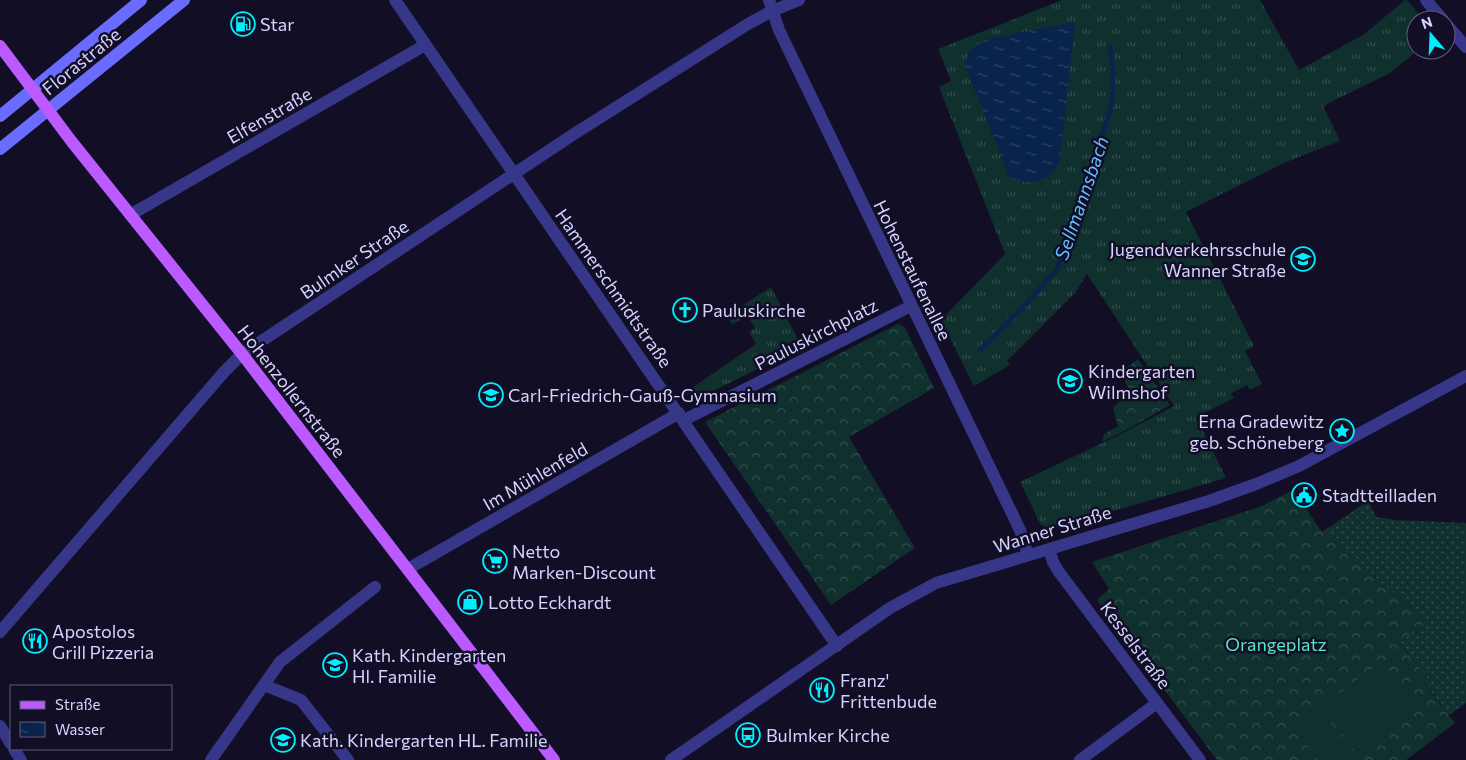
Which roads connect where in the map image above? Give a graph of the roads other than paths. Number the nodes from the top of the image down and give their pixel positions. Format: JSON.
{"nodes":[{"id":1,"x":141,"y":0,"type":"edge"},
{"id":2,"x":184,"y":0,"type":"edge"},
{"id":3,"x":395,"y":0,"type":"edge"},
{"id":4,"x":799,"y":0,"type":"edge"},
{"id":5,"x":1426,"y":0,"type":"edge"},
{"id":6,"x":771,"y":5,"type":"edge"},
{"id":7,"x":1434,"y":10,"type":"edge"},
{"id":8,"x":1456,"y":36,"type":"edge"},
{"id":9,"x":425,"y":45,"type":"junction"},
{"id":10,"x":0,"y":46,"type":"edge"},
{"id":11,"x":1466,"y":48,"type":"edge"},
{"id":12,"x":33,"y":89,"type":"junction"},
{"id":13,"x":48,"y":110,"type":"junction"},
{"id":14,"x":0,"y":116,"type":"edge"},
{"id":15,"x":0,"y":149,"type":"edge"},
{"id":16,"x":514,"y":174,"type":"junction"},
{"id":17,"x":130,"y":215,"type":"junction"},
{"id":18,"x":911,"y":306,"type":"junction"},
{"id":19,"x":242,"y":354,"type":"junction"},
{"id":20,"x":1466,"y":376,"type":"edge"},
{"id":21,"x":681,"y":417,"type":"junction"},
{"id":22,"x":1049,"y":549,"type":"junction"},
{"id":23,"x":1028,"y":555,"type":"junction"},
{"id":24,"x":408,"y":569,"type":"junction"},
{"id":25,"x":375,"y":587,"type":"dead end"},
{"id":26,"x":0,"y":632,"type":"edge"},
{"id":27,"x":837,"y":646,"type":"junction"},
{"id":28,"x":264,"y":685,"type":"junction"},
{"id":29,"x":1157,"y":703,"type":"junction"},
{"id":30,"x":0,"y":726,"type":"edge"},
{"id":31,"x":10,"y":742,"type":"edge"},
{"id":32,"x":211,"y":760,"type":"edge"},
{"id":33,"x":348,"y":760,"type":"edge"},
{"id":34,"x":554,"y":760,"type":"edge"},
{"id":35,"x":671,"y":760,"type":"edge"},
{"id":36,"x":1080,"y":760,"type":"edge"},
{"id":37,"x":1200,"y":760,"type":"edge"}],
"edges":[{"from":1,"to":12,"type":"main road","name":"Florastraße"},
{"from":2,"to":13,"type":"main road","name":"Florastraße"},
{"from":3,"to":9,"type":"street","name":"Hammerschmidtstraße"},
{"from":4,"to":6,"type":"street","name":"Bulmker Straße"},
{"from":5,"to":7,"type":"street"},
{"from":6,"to":16,"type":"street","name":"Bulmker Straße"},
{"from":6,"to":18,"type":"street","name":"Hohenstaufenallee"},
{"from":8,"to":11,"type":"street"},
{"from":9,"to":16,"type":"street","name":"Hammerschmidtstraße"},
{"from":9,"to":17,"type":"street","name":"Elfenstraße"},
{"from":10,"to":12,"type":"main road","name":"Hohenzollernstraße"},
{"from":12,"to":13,"type":"main road","name":"Hohenzollernstraße"},
{"from":12,"to":14,"type":"main road","name":"Florastraße"},
{"from":13,"to":15,"type":"main road","name":"Florastraße"},
{"from":13,"to":17,"type":"main road","name":"Hohenzollernstraße"},
{"from":16,"to":19,"type":"street","name":"Bulmker Straße"},
{"from":16,"to":21,"type":"street","name":"Hammerschmidtstraße"},
{"from":17,"to":19,"type":"main road","name":"Hohenzollernstraße"},
{"from":18,"to":21,"type":"street","name":"Pauluskirchplatz"},
{"from":18,"to":23,"type":"street","name":"Hohenstaufenallee"},
{"from":19,"to":24,"type":"main road","name":"Hohenzollernstraße"},
{"from":19,"to":26,"type":"street","name":"Bulmker Straße"},
{"from":20,"to":22,"type":"street","name":"Wanner Straße"},
{"from":21,"to":24,"type":"street","name":"Im Mühlenfeld"},
{"from":21,"to":27,"type":"street","name":"Hammerschmidtstraße"},
{"from":22,"to":23,"type":"street","name":"Wanner Straße"},
{"from":22,"to":29,"type":"street","name":"Kesselstraße"},
{"from":23,"to":27,"type":"street","name":"Wanner Straße"},
{"from":24,"to":34,"type":"main road","name":"Hohenzollernstraße"},
{"from":25,"to":28,"type":"street"},
{"from":27,"to":35,"type":"street","name":"Wanner Straße"},
{"from":28,"to":32,"type":"street"},
{"from":28,"to":33,"type":"street"},
{"from":29,"to":36,"type":"street"},
{"from":29,"to":37,"type":"street","name":"Kesselstraße"},
{"from":30,"to":31,"type":"street"}]}
